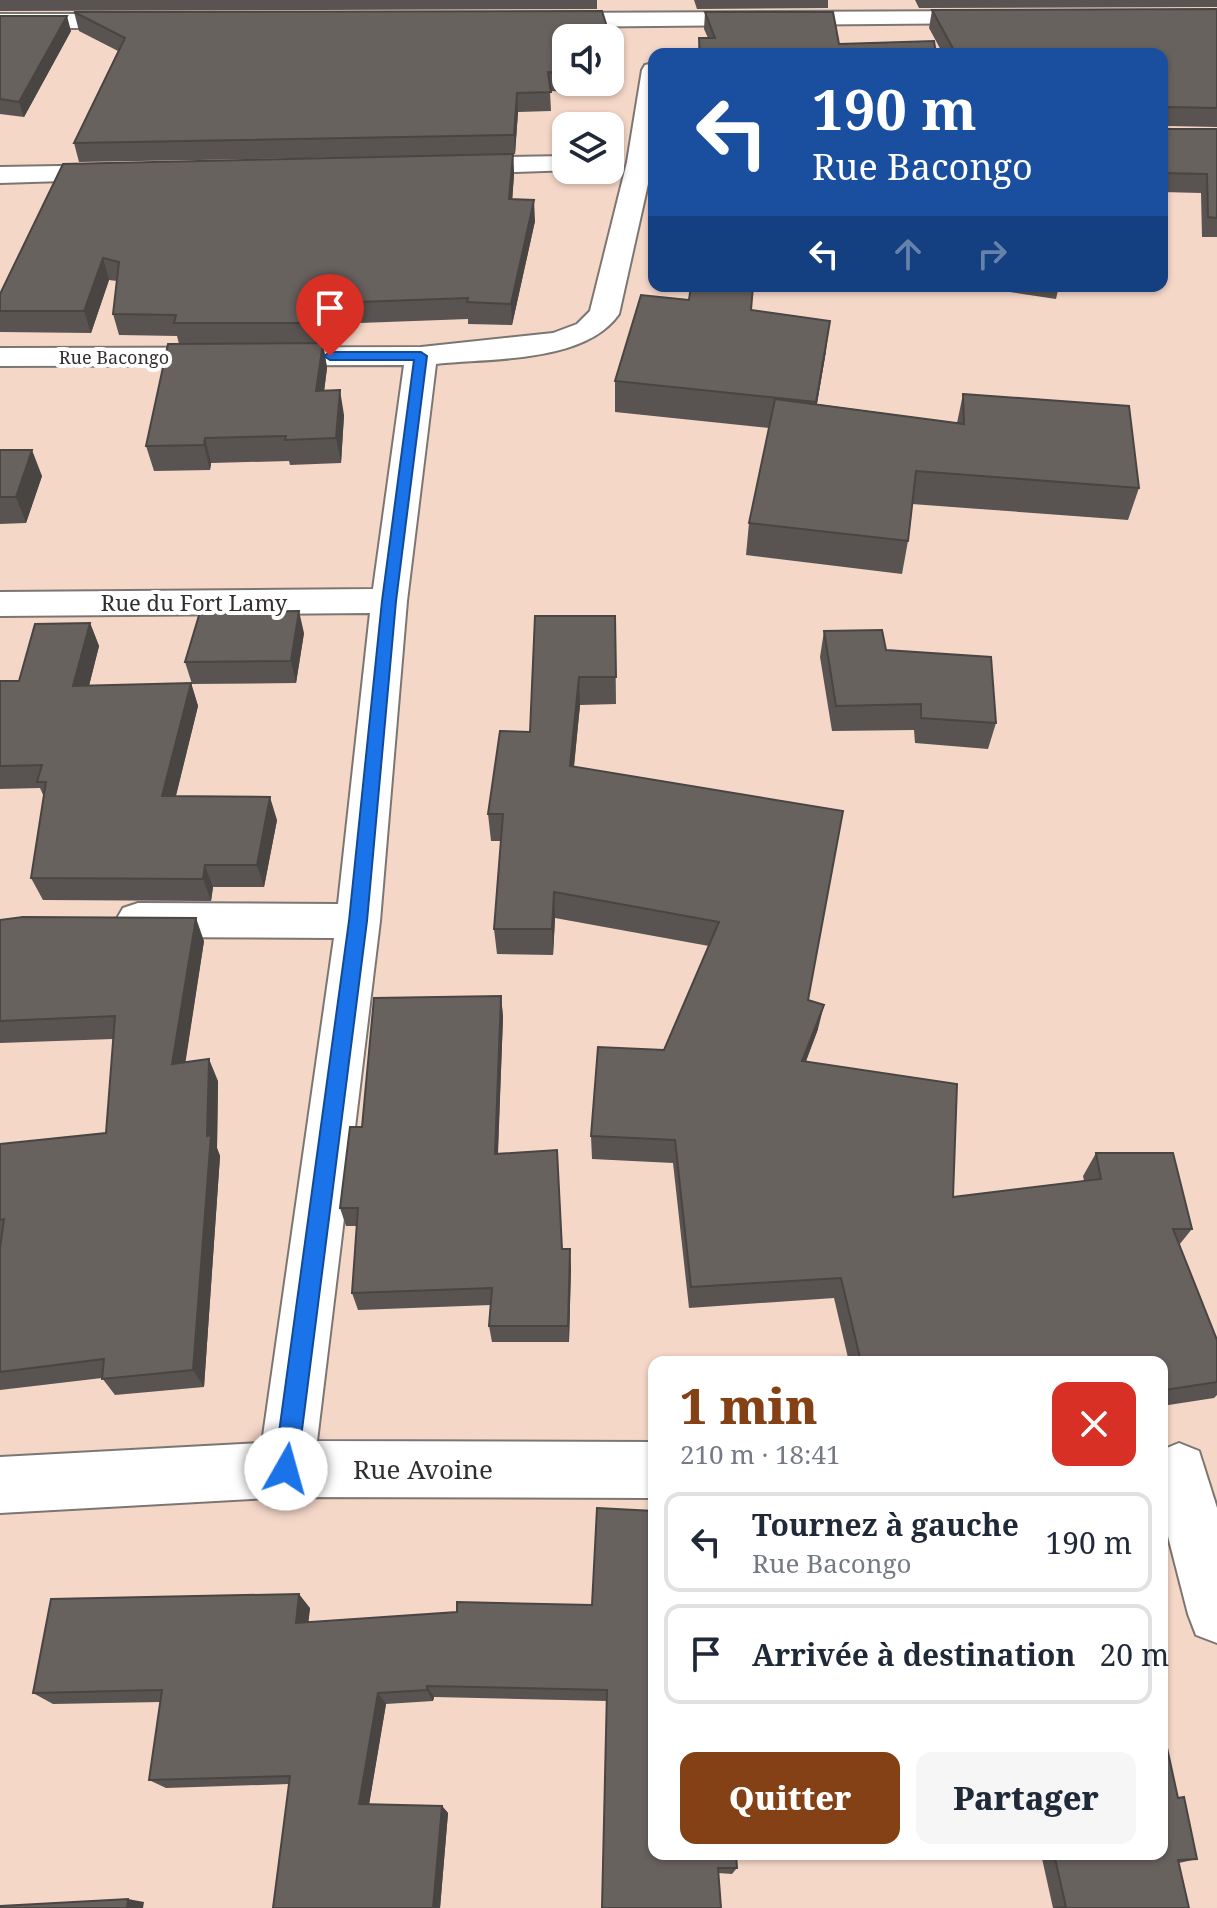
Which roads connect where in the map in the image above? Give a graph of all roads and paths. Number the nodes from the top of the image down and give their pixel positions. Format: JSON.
{"nodes":[{"id":1,"x":27,"y":0,"type":"edge"},
{"id":2,"x":663,"y":10,"type":"edge"},
{"id":3,"x":1011,"y":18,"type":"edge"},
{"id":4,"x":521,"y":20,"type":"edge"},
{"id":5,"x":160,"y":21,"type":"edge"},
{"id":6,"x":1,"y":22,"type":"edge"},
{"id":7,"x":658,"y":48,"type":"edge"},
{"id":8,"x":646,"y":147,"type":"edge"},
{"id":9,"x":624,"y":157,"type":"edge"},
{"id":10,"x":552,"y":164,"type":"edge"},
{"id":11,"x":424,"y":167,"type":"edge"},
{"id":12,"x":142,"y":172,"type":"edge"},
{"id":13,"x":0,"y":175,"type":"edge"},
{"id":14,"x":421,"y":356,"type":"junction"},
{"id":15,"x":0,"y":357,"type":"edge"},
{"id":16,"x":389,"y":601,"type":"junction"},
{"id":17,"x":0,"y":604,"type":"edge"},
{"id":18,"x":93,"y":920,"type":"edge"},
{"id":19,"x":358,"y":921,"type":"junction"},
{"id":20,"x":286,"y":1469,"type":"junction"},
{"id":21,"x":648,"y":1470,"type":"edge"},
{"id":22,"x":1186,"y":1471,"type":"edge"},
{"id":23,"x":0,"y":1485,"type":"edge"},
{"id":24,"x":1217,"y":1614,"type":"edge"}],
"edges":[{"from":1,"to":6,"type":"street"},
{"from":2,"to":3,"type":"street"},
{"from":2,"to":4,"type":"street"},
{"from":2,"to":7,"type":"street"},
{"from":5,"to":6,"type":"street"},
{"from":8,"to":9,"type":"street"},
{"from":8,"to":14,"type":"street","name":"Rue Bacongo"},
{"from":10,"to":11,"type":"street"},
{"from":12,"to":13,"type":"street"},
{"from":14,"to":15,"type":"street","name":"Rue Bacongo"},
{"from":14,"to":16,"type":"street"},
{"from":16,"to":17,"type":"street","name":"Rue du Fort Lamy"},
{"from":16,"to":19,"type":"street"},
{"from":18,"to":19,"type":"street"},
{"from":19,"to":20,"type":"street"},
{"from":20,"to":21,"type":"street","name":"Rue Avoine"},
{"from":20,"to":23,"type":"street","name":"Rue Avoine"},
{"from":22,"to":24,"type":"street"}]}
